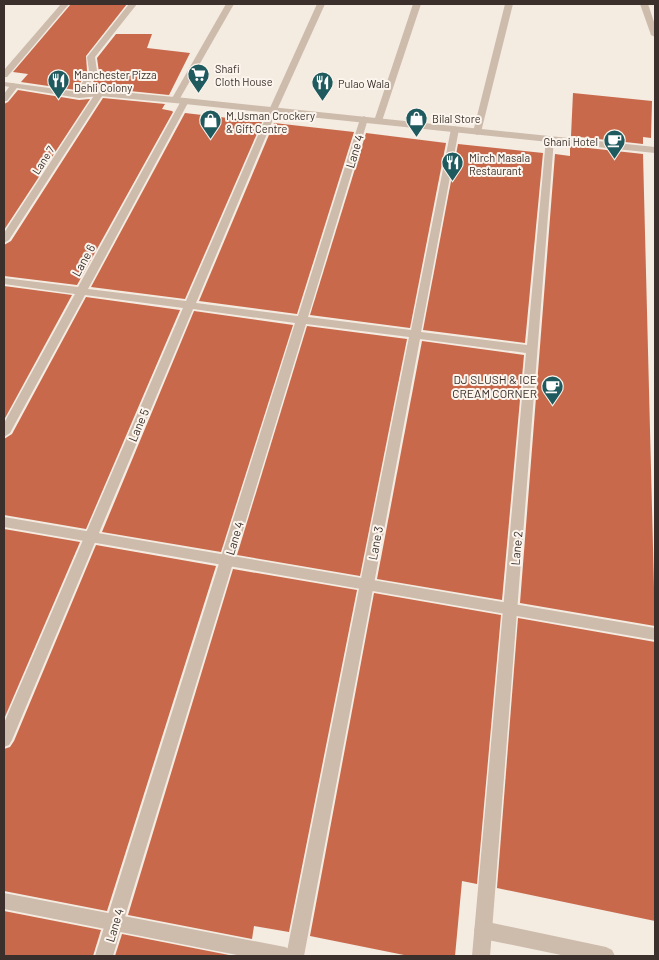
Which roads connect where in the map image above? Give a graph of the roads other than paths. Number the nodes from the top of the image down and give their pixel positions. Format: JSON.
{"nodes":[{"id":1,"x":65,"y":4,"type":"edge"},
{"id":2,"x":133,"y":4,"type":"edge"},
{"id":3,"x":230,"y":4,"type":"edge"},
{"id":4,"x":321,"y":4,"type":"edge"},
{"id":5,"x":417,"y":4,"type":"edge"},
{"id":6,"x":509,"y":4,"type":"edge"},
{"id":7,"x":644,"y":4,"type":"edge"},
{"id":8,"x":655,"y":35,"type":"edge"},
{"id":9,"x":4,"y":75,"type":"edge"},
{"id":10,"x":4,"y":84,"type":"edge"},
{"id":11,"x":15,"y":85,"type":"junction"},
{"id":12,"x":100,"y":94,"type":"junction"},
{"id":13,"x":79,"y":95,"type":"junction"},
{"id":14,"x":4,"y":99,"type":"edge"},
{"id":15,"x":180,"y":100,"type":"junction"},
{"id":16,"x":273,"y":110,"type":"junction"},
{"id":17,"x":364,"y":119,"type":"junction"},
{"id":18,"x":378,"y":121,"type":"junction"},
{"id":19,"x":455,"y":130,"type":"junction"},
{"id":20,"x":477,"y":132,"type":"junction"},
{"id":21,"x":550,"y":139,"type":"junction"},
{"id":22,"x":655,"y":150,"type":"edge"},
{"id":23,"x":4,"y":240,"type":"edge"},
{"id":24,"x":4,"y":281,"type":"edge"},
{"id":25,"x":80,"y":292,"type":"junction"},
{"id":26,"x":189,"y":306,"type":"junction"},
{"id":27,"x":301,"y":321,"type":"junction"},
{"id":28,"x":416,"y":334,"type":"junction"},
{"id":29,"x":533,"y":350,"type":"junction"},
{"id":30,"x":4,"y":433,"type":"edge"},
{"id":31,"x":4,"y":522,"type":"edge"},
{"id":32,"x":90,"y":537,"type":"junction"},
{"id":33,"x":227,"y":561,"type":"junction"},
{"id":34,"x":367,"y":585,"type":"junction"},
{"id":35,"x":511,"y":609,"type":"junction"},
{"id":36,"x":655,"y":634,"type":"edge"},
{"id":37,"x":4,"y":740,"type":"edge"},
{"id":38,"x":4,"y":901,"type":"edge"},
{"id":39,"x":115,"y":923,"type":"junction"},
{"id":40,"x":483,"y":930,"type":"junction"},
{"id":41,"x":104,"y":956,"type":"edge"},
{"id":42,"x":285,"y":956,"type":"edge"},
{"id":43,"x":295,"y":956,"type":"edge"},
{"id":44,"x":481,"y":956,"type":"edge"},
{"id":45,"x":606,"y":956,"type":"edge"}],
"edges":[{"from":1,"to":9,"type":"street"},
{"from":2,"to":13,"type":"street"},
{"from":3,"to":15,"type":"street","name":"Lane 6"},
{"from":4,"to":16,"type":"street","name":"Lane 5"},
{"from":5,"to":18,"type":"street"},
{"from":6,"to":20,"type":"street"},
{"from":7,"to":8,"type":"street"},
{"from":10,"to":11,"type":"street"},
{"from":11,"to":13,"type":"street"},
{"from":11,"to":14,"type":"street"},
{"from":12,"to":13,"type":"street"},
{"from":12,"to":15,"type":"street"},
{"from":12,"to":23,"type":"street","name":"Lane 7"},
{"from":15,"to":16,"type":"street"},
{"from":15,"to":25,"type":"street","name":"Lane 6"},
{"from":16,"to":17,"type":"street"},
{"from":16,"to":26,"type":"street","name":"Lane 5"},
{"from":17,"to":18,"type":"street"},
{"from":17,"to":27,"type":"street","name":"Lane 4"},
{"from":18,"to":19,"type":"street"},
{"from":19,"to":20,"type":"street"},
{"from":19,"to":28,"type":"street","name":"Lane 3"},
{"from":20,"to":21,"type":"street"},
{"from":21,"to":22,"type":"street"},
{"from":21,"to":29,"type":"street","name":"Lane 2"},
{"from":24,"to":25,"type":"street"},
{"from":25,"to":26,"type":"street"},
{"from":25,"to":30,"type":"street","name":"Lane 6"},
{"from":26,"to":27,"type":"street"},
{"from":26,"to":32,"type":"street","name":"Lane 5"},
{"from":27,"to":28,"type":"street"},
{"from":27,"to":33,"type":"street","name":"Lane 4"},
{"from":28,"to":29,"type":"street"},
{"from":28,"to":34,"type":"street","name":"Lane 3"},
{"from":29,"to":35,"type":"street","name":"Lane 2"},
{"from":31,"to":32,"type":"street"},
{"from":32,"to":33,"type":"street"},
{"from":32,"to":37,"type":"street","name":"Lane 5"},
{"from":33,"to":34,"type":"street"},
{"from":33,"to":39,"type":"street","name":"Lane 4"},
{"from":34,"to":35,"type":"street"},
{"from":34,"to":43,"type":"street","name":"Lane 3"},
{"from":35,"to":36,"type":"street"},
{"from":35,"to":40,"type":"street","name":"Lane 2"},
{"from":38,"to":39,"type":"street"},
{"from":39,"to":41,"type":"street","name":"Lane 4"},
{"from":39,"to":42,"type":"street"},
{"from":40,"to":44,"type":"street","name":"Lane 2"},
{"from":40,"to":45,"type":"street"}]}
